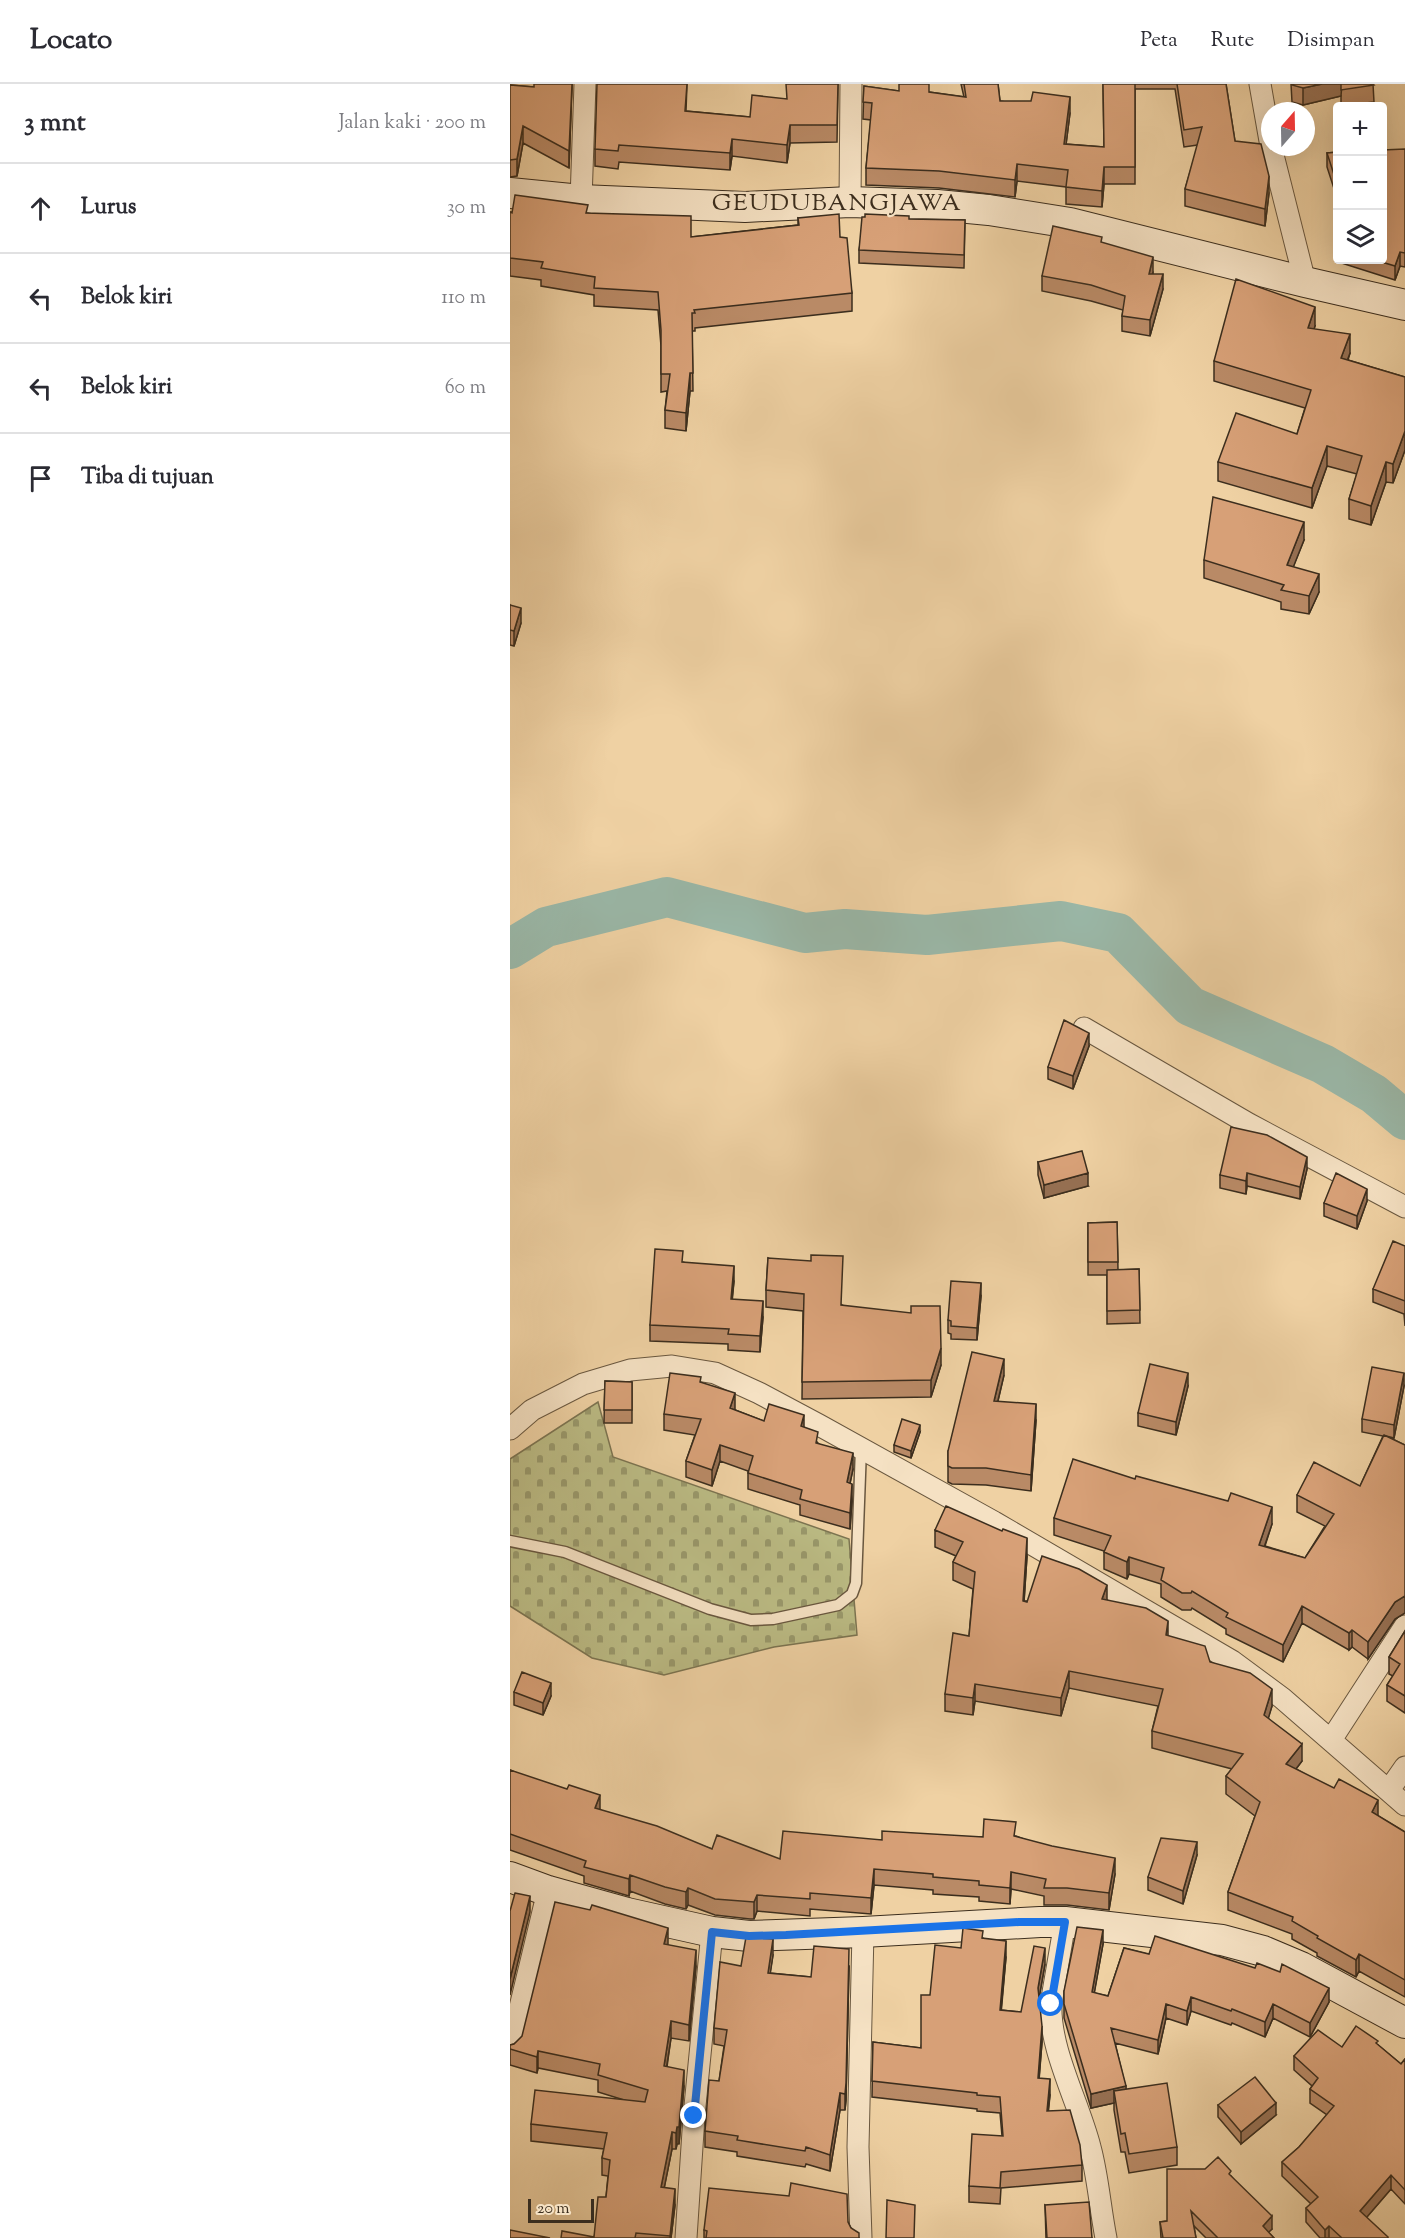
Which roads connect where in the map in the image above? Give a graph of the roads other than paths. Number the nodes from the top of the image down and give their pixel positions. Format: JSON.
{"nodes":[{"id":1,"x":585,"y":84,"type":"edge"},
{"id":2,"x":850,"y":84,"type":"edge"},
{"id":3,"x":1260,"y":84,"type":"edge"},
{"id":4,"x":1263,"y":102,"type":"edge"},
{"id":5,"x":1273,"y":156,"type":"edge"},
{"id":6,"x":510,"y":193,"type":"edge"},
{"id":7,"x":581,"y":200,"type":"junction"},
{"id":8,"x":850,"y":202,"type":"junction"},
{"id":9,"x":1305,"y":282,"type":"junction"},
{"id":10,"x":1405,"y":304,"type":"edge"},
{"id":11,"x":1084,"y":1028,"type":"edge"},
{"id":12,"x":1405,"y":1207,"type":"edge"},
{"id":13,"x":510,"y":1429,"type":"edge"},
{"id":14,"x":861,"y":1448,"type":"junction"},
{"id":15,"x":510,"y":1541,"type":"edge"},
{"id":16,"x":1405,"y":1626,"type":"edge"},
{"id":17,"x":1331,"y":1740,"type":"junction"},
{"id":18,"x":1405,"y":1767,"type":"edge"},
{"id":19,"x":1389,"y":1790,"type":"junction"},
{"id":20,"x":1405,"y":1805,"type":"edge"},
{"id":21,"x":510,"y":1877,"type":"edge"},
{"id":22,"x":548,"y":1891,"type":"junction"},
{"id":23,"x":1065,"y":1922,"type":"junction"},
{"id":24,"x":712,"y":1932,"type":"junction"},
{"id":25,"x":863,"y":1932,"type":"junction"},
{"id":26,"x":1405,"y":2024,"type":"edge"},
{"id":27,"x":510,"y":2049,"type":"edge"},
{"id":28,"x":686,"y":2238,"type":"edge"},
{"id":29,"x":861,"y":2238,"type":"edge"},
{"id":30,"x":1106,"y":2238,"type":"edge"}],
"edges":[{"from":1,"to":7,"type":"street"},
{"from":2,"to":8,"type":"street"},
{"from":3,"to":4,"type":"street"},
{"from":5,"to":9,"type":"street"},
{"from":6,"to":7,"type":"street"},
{"from":7,"to":8,"type":"street"},
{"from":8,"to":9,"type":"street"},
{"from":9,"to":10,"type":"street"},
{"from":11,"to":12,"type":"street"},
{"from":13,"to":14,"type":"street"},
{"from":14,"to":15,"type":"lane"},
{"from":14,"to":17,"type":"street"},
{"from":16,"to":17,"type":"street"},
{"from":17,"to":19,"type":"street"},
{"from":18,"to":19,"type":"street"},
{"from":19,"to":20,"type":"street"},
{"from":21,"to":22,"type":"street"},
{"from":22,"to":24,"type":"street"},
{"from":22,"to":27,"type":"street"},
{"from":23,"to":25,"type":"street"},
{"from":23,"to":26,"type":"street"},
{"from":23,"to":30,"type":"street"},
{"from":24,"to":25,"type":"street"},
{"from":24,"to":28,"type":"street"},
{"from":25,"to":29,"type":"street"}]}
